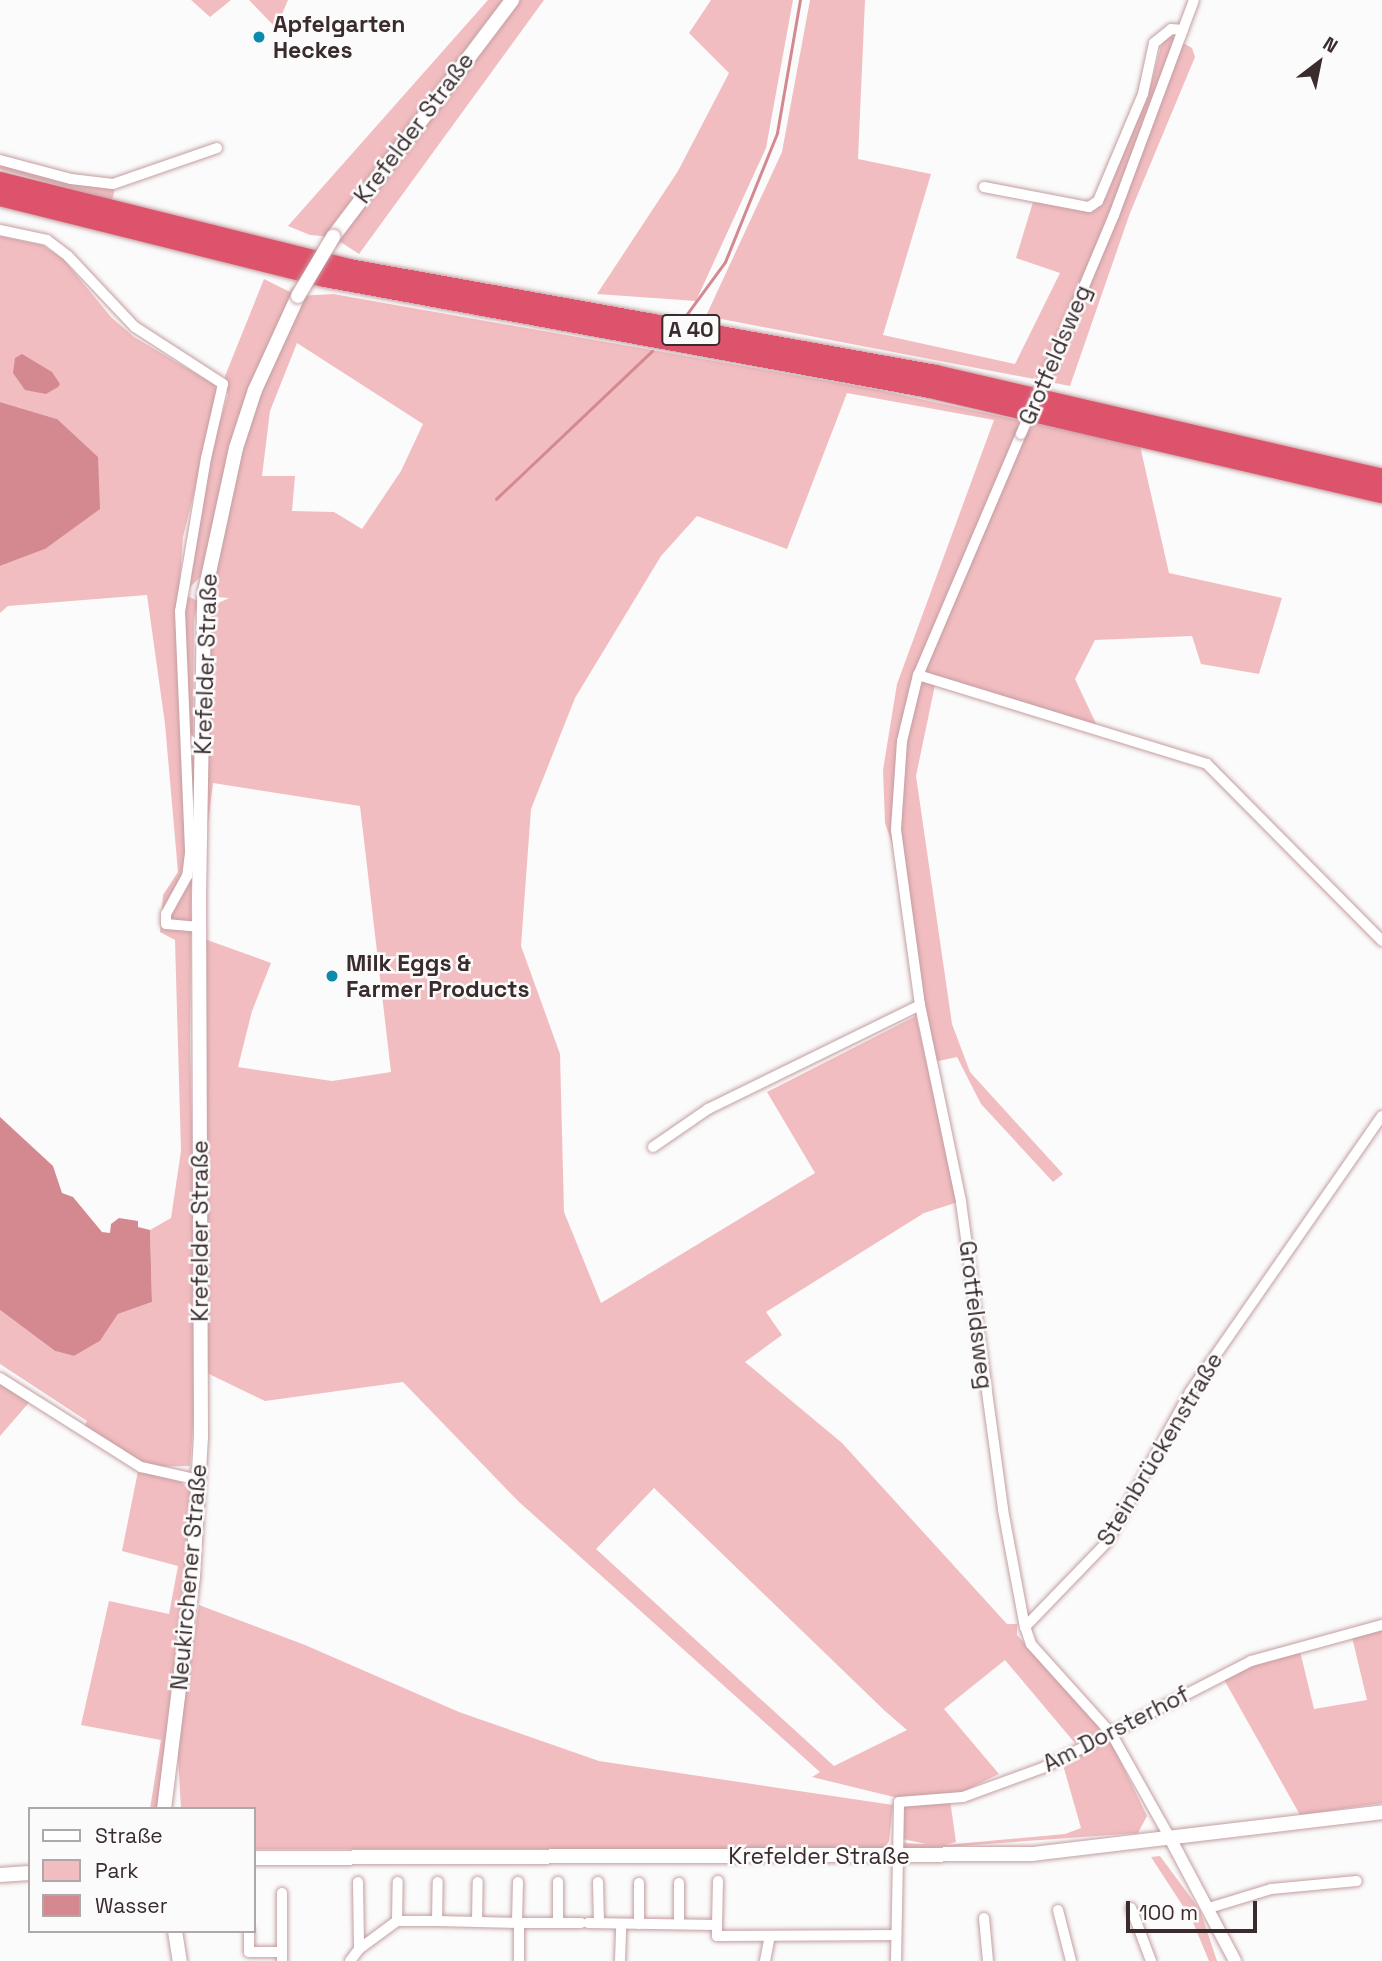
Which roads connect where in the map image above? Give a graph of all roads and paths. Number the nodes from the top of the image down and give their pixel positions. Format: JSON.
{"nodes":[{"id":1,"x":512,"y":0,"type":"edge"},
{"id":2,"x":1194,"y":0,"type":"edge"},
{"id":3,"x":1183,"y":30,"type":"junction"},
{"id":4,"x":217,"y":148,"type":"dead end"},
{"id":5,"x":0,"y":160,"type":"edge"},
{"id":6,"x":0,"y":181,"type":"edge"},
{"id":7,"x":984,"y":187,"type":"dead end"},
{"id":8,"x":0,"y":197,"type":"edge"},
{"id":9,"x":0,"y":230,"type":"edge"},
{"id":10,"x":1382,"y":478,"type":"edge"},
{"id":11,"x":1382,"y":494,"type":"edge"},
{"id":12,"x":918,"y":676,"type":"junction"},
{"id":13,"x":199,"y":927,"type":"junction"},
{"id":14,"x":1382,"y":941,"type":"edge"},
{"id":15,"x":920,"y":1005,"type":"junction"},
{"id":16,"x":1382,"y":1116,"type":"edge"},
{"id":17,"x":653,"y":1147,"type":"dead end"},
{"id":18,"x":201,"y":1371,"type":"joint"},
{"id":19,"x":0,"y":1378,"type":"edge"},
{"id":20,"x":199,"y":1480,"type":"junction"},
{"id":21,"x":1382,"y":1625,"type":"edge"},
{"id":22,"x":1025,"y":1627,"type":"junction"},
{"id":23,"x":1111,"y":1733,"type":"junction"},
{"id":24,"x":167,"y":1807,"type":"edge"},
{"id":25,"x":1382,"y":1812,"type":"edge"},
{"id":26,"x":1170,"y":1838,"type":"junction"},
{"id":27,"x":896,"y":1857,"type":"junction"},
{"id":28,"x":256,"y":1858,"type":"edge"},
{"id":29,"x":28,"y":1873,"type":"edge"},
{"id":30,"x":0,"y":1875,"type":"edge"},
{"id":31,"x":718,"y":1881,"type":"dead end"},
{"id":32,"x":1357,"y":1881,"type":"dead end"},
{"id":33,"x":358,"y":1882,"type":"dead end"},
{"id":34,"x":398,"y":1882,"type":"dead end"},
{"id":35,"x":438,"y":1882,"type":"dead end"},
{"id":36,"x":478,"y":1882,"type":"dead end"},
{"id":37,"x":518,"y":1882,"type":"dead end"},
{"id":38,"x":558,"y":1882,"type":"dead end"},
{"id":39,"x":598,"y":1882,"type":"dead end"},
{"id":40,"x":639,"y":1882,"type":"dead end"},
{"id":41,"x":679,"y":1883,"type":"dead end"},
{"id":42,"x":282,"y":1893,"type":"dead end"},
{"id":43,"x":1209,"y":1908,"type":"junction"},
{"id":44,"x":1131,"y":1909,"type":"dead end"},
{"id":45,"x":1058,"y":1910,"type":"dead end"},
{"id":46,"x":984,"y":1918,"type":"dead end"},
{"id":47,"x":397,"y":1921,"type":"junction"},
{"id":48,"x":437,"y":1921,"type":"junction"},
{"id":49,"x":477,"y":1921,"type":"junction"},
{"id":50,"x":518,"y":1922,"type":"junction"},
{"id":51,"x":558,"y":1923,"type":"junction"},
{"id":52,"x":589,"y":1923,"type":"junction"},
{"id":53,"x":621,"y":1924,"type":"junction"},
{"id":54,"x":639,"y":1924,"type":"junction"},
{"id":55,"x":679,"y":1924,"type":"junction"},
{"id":56,"x":717,"y":1925,"type":"junction"},
{"id":57,"x":249,"y":1933,"type":"edge"},
{"id":58,"x":176,"y":1934,"type":"edge"},
{"id":59,"x":770,"y":1936,"type":"junction"},
{"id":60,"x":896,"y":1936,"type":"junction"},
{"id":61,"x":359,"y":1949,"type":"junction"},
{"id":62,"x":249,"y":1957,"type":"edge"},
{"id":63,"x":282,"y":1957,"type":"edge"},
{"id":64,"x":180,"y":1961,"type":"edge"},
{"id":65,"x":350,"y":1961,"type":"edge"},
{"id":66,"x":519,"y":1961,"type":"edge"},
{"id":67,"x":620,"y":1961,"type":"edge"},
{"id":68,"x":765,"y":1961,"type":"edge"},
{"id":69,"x":897,"y":1961,"type":"edge"},
{"id":70,"x":988,"y":1961,"type":"edge"},
{"id":71,"x":1071,"y":1961,"type":"edge"},
{"id":72,"x":1151,"y":1961,"type":"edge"},
{"id":73,"x":1235,"y":1961,"type":"edge"}],
"edges":[{"from":1,"to":13,"type":"main road","name":"Krefelder Straße","bridge":true},
{"from":2,"to":3,"type":"street","name":"Grotfeldsweg"},
{"from":3,"to":7,"type":"street"},
{"from":3,"to":12,"type":"street","name":"Grotfeldsweg","bridge":true},
{"from":4,"to":5,"type":"street"},
{"from":6,"to":10,"type":"highway","number":"A 40"},
{"from":8,"to":11,"type":"highway","number":"A 40"},
{"from":9,"to":13,"type":"street"},
{"from":12,"to":14,"type":"street"},
{"from":12,"to":15,"type":"street","name":"Grotfeldsweg"},
{"from":13,"to":18,"type":"main road","name":"Krefelder Straße"},
{"from":15,"to":17,"type":"street"},
{"from":15,"to":22,"type":"street","name":"Grotfeldsweg"},
{"from":16,"to":22,"type":"street","name":"Steinbrückenstraße"},
{"from":18,"to":20,"type":"main road","name":"Neukirchener Straße"},
{"from":19,"to":20,"type":"street"},
{"from":20,"to":24,"type":"main road","name":"Neukirchener Straße"},
{"from":21,"to":23,"type":"street","name":"Am Dorsterhof"},
{"from":22,"to":23,"type":"street"},
{"from":23,"to":26,"type":"street"},
{"from":23,"to":27,"type":"street","name":"Am Dorsterhof"},
{"from":25,"to":26,"type":"main road","name":"Krefelder Straße"},
{"from":26,"to":27,"type":"main road","name":"Krefelder Straße"},
{"from":26,"to":43,"type":"street"},
{"from":27,"to":28,"type":"main road","name":"Krefelder Straße"},
{"from":27,"to":60,"type":"street"},
{"from":29,"to":30,"type":"main road"},
{"from":31,"to":56,"type":"street"},
{"from":32,"to":43,"type":"street"},
{"from":33,"to":61,"type":"street"},
{"from":34,"to":47,"type":"street"},
{"from":35,"to":48,"type":"street"},
{"from":36,"to":49,"type":"street"},
{"from":37,"to":50,"type":"street"},
{"from":38,"to":51,"type":"street"},
{"from":39,"to":52,"type":"street"},
{"from":40,"to":54,"type":"street"},
{"from":41,"to":55,"type":"street"},
{"from":42,"to":63,"type":"street"},
{"from":43,"to":73,"type":"street"},
{"from":44,"to":72,"type":"street"},
{"from":45,"to":71,"type":"street"},
{"from":46,"to":70,"type":"street"},
{"from":47,"to":48,"type":"street"},
{"from":47,"to":61,"type":"street"},
{"from":48,"to":49,"type":"street"},
{"from":49,"to":50,"type":"street"},
{"from":50,"to":51,"type":"street"},
{"from":50,"to":66,"type":"street"},
{"from":51,"to":52,"type":"street"},
{"from":52,"to":53,"type":"street"},
{"from":53,"to":54,"type":"street"},
{"from":53,"to":67,"type":"street"},
{"from":54,"to":55,"type":"street"},
{"from":55,"to":56,"type":"street"},
{"from":56,"to":59,"type":"street"},
{"from":57,"to":62,"type":"street"},
{"from":58,"to":64,"type":"main road"},
{"from":59,"to":60,"type":"street"},
{"from":59,"to":68,"type":"street"},
{"from":60,"to":69,"type":"street"},
{"from":61,"to":65,"type":"street"},
{"from":62,"to":63,"type":"street"}]}
